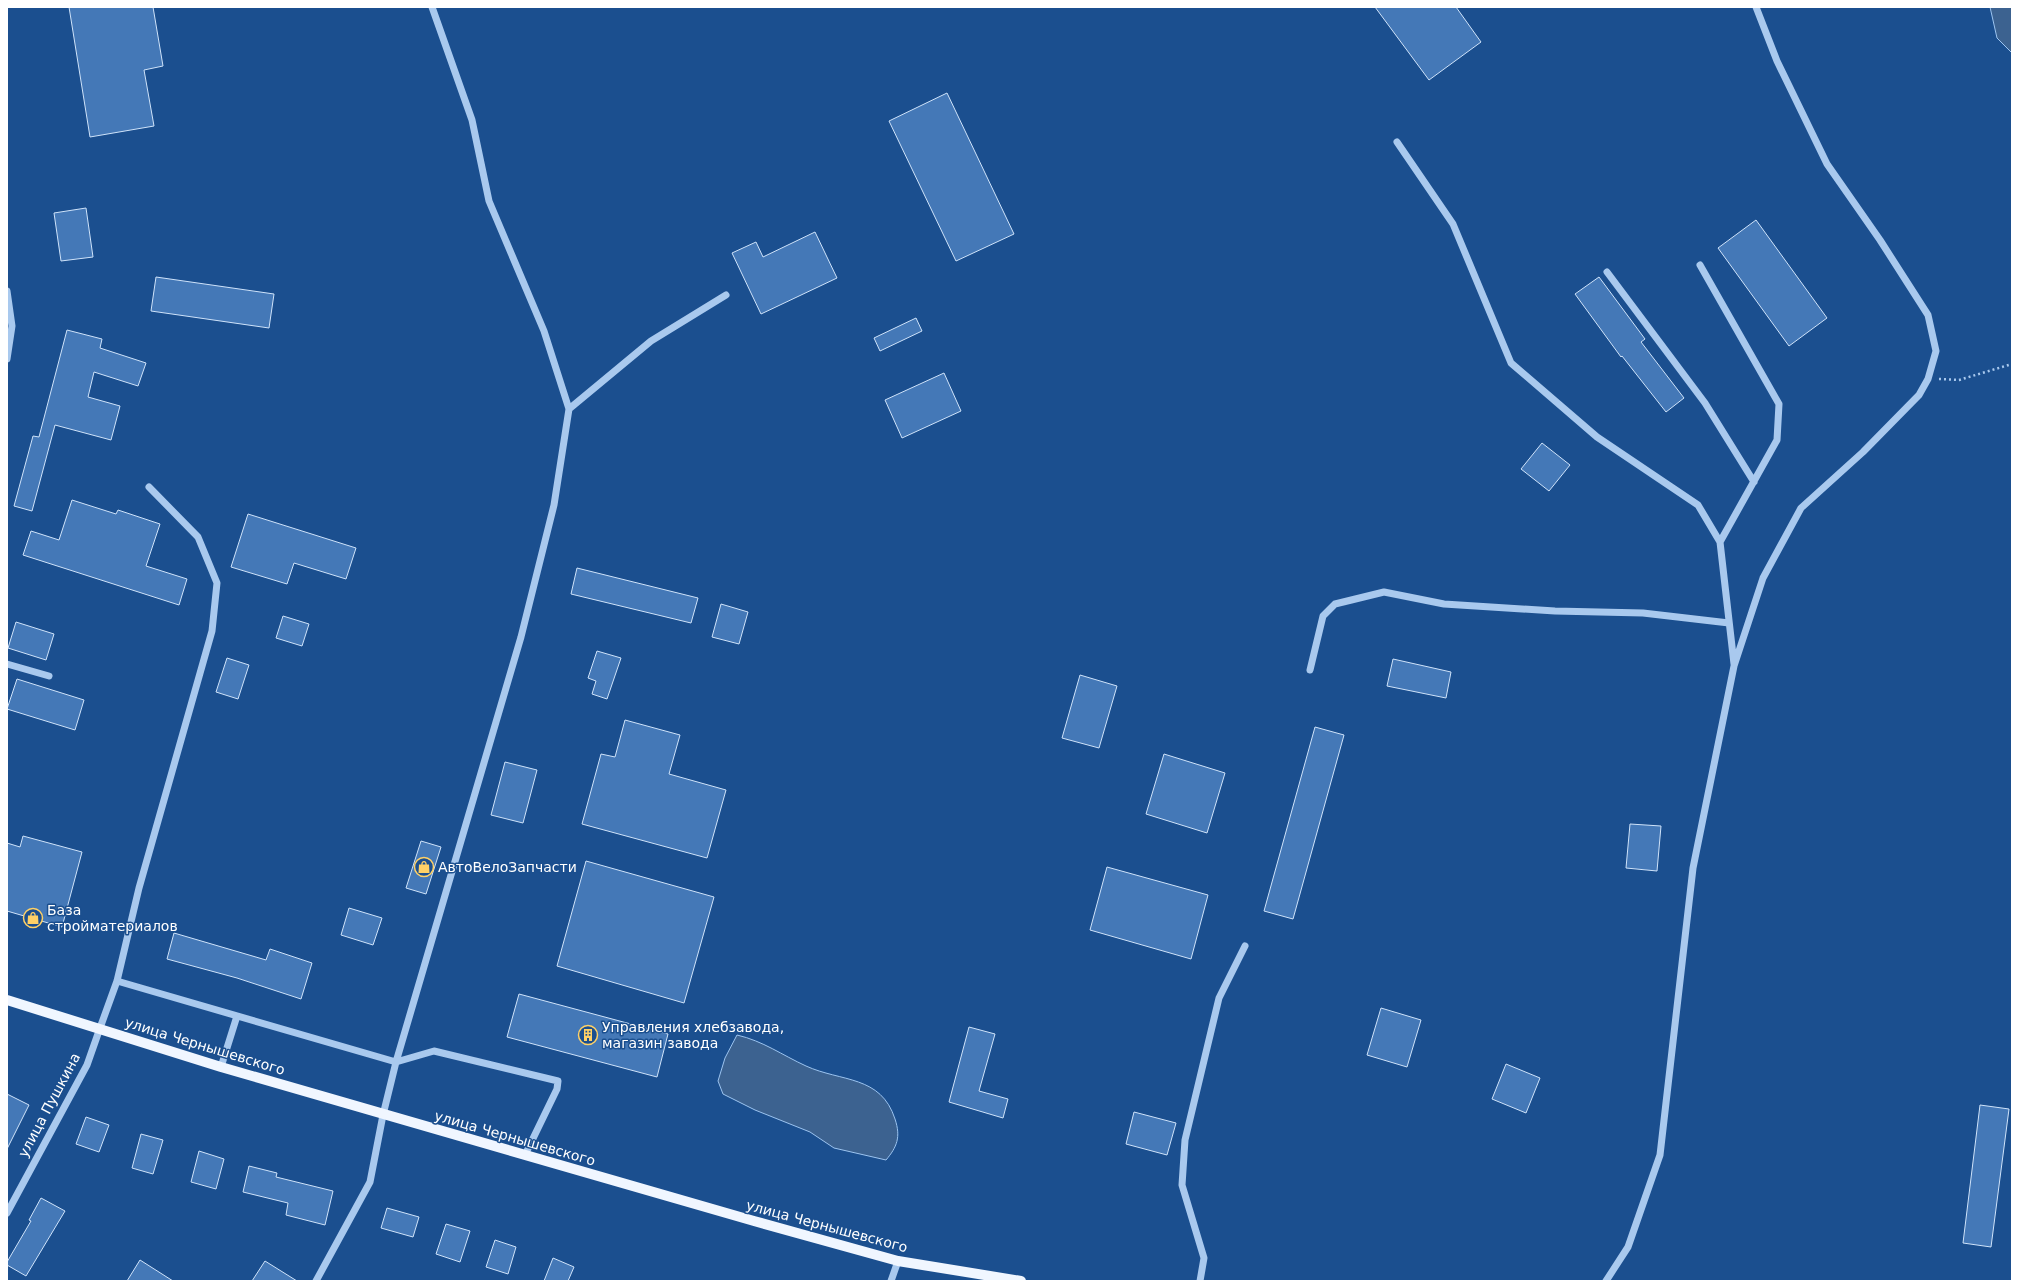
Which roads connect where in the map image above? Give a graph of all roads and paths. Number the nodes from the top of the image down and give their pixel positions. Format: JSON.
{"nodes":[{"id":1,"x":432,"y":7,"type":"edge"},
{"id":2,"x":1756,"y":7,"type":"edge"},
{"id":3,"x":1397,"y":142,"type":"dead end"},
{"id":4,"x":1700,"y":265,"type":"dead end"},
{"id":5,"x":1607,"y":272,"type":"dead end"},
{"id":6,"x":7,"y":291,"type":"edge"},
{"id":7,"x":726,"y":295,"type":"dead end"},
{"id":8,"x":7,"y":359,"type":"edge"},
{"id":9,"x":2012,"y":364,"type":"edge"},
{"id":10,"x":1928,"y":379,"type":"junction"},
{"id":11,"x":569,"y":409,"type":"junction"},
{"id":12,"x":1754,"y":482,"type":"junction"},
{"id":13,"x":149,"y":487,"type":"dead end"},
{"id":14,"x":1720,"y":542,"type":"junction"},
{"id":15,"x":1729,"y":623,"type":"junction"},
{"id":16,"x":7,"y":664,"type":"edge"},
{"id":17,"x":1734,"y":666,"type":"junction"},
{"id":18,"x":1310,"y":670,"type":"dead end"},
{"id":19,"x":49,"y":676,"type":"dead end"},
{"id":20,"x":1246,"y":946,"type":"dead end"},
{"id":21,"x":117,"y":981,"type":"junction"},
{"id":22,"x":7,"y":1000,"type":"edge"},
{"id":23,"x":237,"y":1016,"type":"junction"},
{"id":24,"x":100,"y":1028,"type":"junction"},
{"id":25,"x":396,"y":1062,"type":"junction"},
{"id":26,"x":221,"y":1067,"type":"junction"},
{"id":27,"x":383,"y":1115,"type":"junction"},
{"id":28,"x":525,"y":1155,"type":"junction"},
{"id":29,"x":7,"y":1213,"type":"edge"},
{"id":30,"x":898,"y":1260,"type":"junction"},
{"id":31,"x":316,"y":1281,"type":"edge"},
{"id":32,"x":891,"y":1281,"type":"edge"},
{"id":33,"x":1021,"y":1281,"type":"edge"},
{"id":34,"x":1200,"y":1281,"type":"edge"},
{"id":35,"x":1606,"y":1281,"type":"edge"}],
"edges":[{"from":1,"to":11,"type":"street"},
{"from":2,"to":10,"type":"street"},
{"from":3,"to":14,"type":"street"},
{"from":4,"to":12,"type":"street"},
{"from":5,"to":12,"type":"street"},
{"from":6,"to":8,"type":"street"},
{"from":7,"to":11,"type":"street"},
{"from":9,"to":10,"type":"path"},
{"from":10,"to":17,"type":"street"},
{"from":11,"to":25,"type":"street"},
{"from":12,"to":14,"type":"street"},
{"from":13,"to":21,"type":"street","name":"улица Пушкина"},
{"from":14,"to":15,"type":"street"},
{"from":15,"to":17,"type":"street"},
{"from":15,"to":18,"type":"street"},
{"from":16,"to":19,"type":"street"},
{"from":17,"to":35,"type":"street"},
{"from":20,"to":34,"type":"street"},
{"from":21,"to":23,"type":"street"},
{"from":21,"to":24,"type":"street","name":"улица Пушкина"},
{"from":22,"to":24,"type":"main road","name":"улица Чернышевского"},
{"from":23,"to":25,"type":"street"},
{"from":23,"to":26,"type":"street"},
{"from":24,"to":26,"type":"main road","name":"улица Чернышевского"},
{"from":24,"to":29,"type":"street","name":"улица Пушкина"},
{"from":25,"to":27,"type":"street"},
{"from":25,"to":28,"type":"street"},
{"from":26,"to":27,"type":"main road","name":"улица Чернышевского"},
{"from":27,"to":28,"type":"main road","name":"улица Чернышевского"},
{"from":27,"to":31,"type":"street"},
{"from":28,"to":30,"type":"main road","name":"улица Чернышевского"},
{"from":30,"to":32,"type":"street"},
{"from":30,"to":33,"type":"main road","name":"улица Чернышевского"}]}
